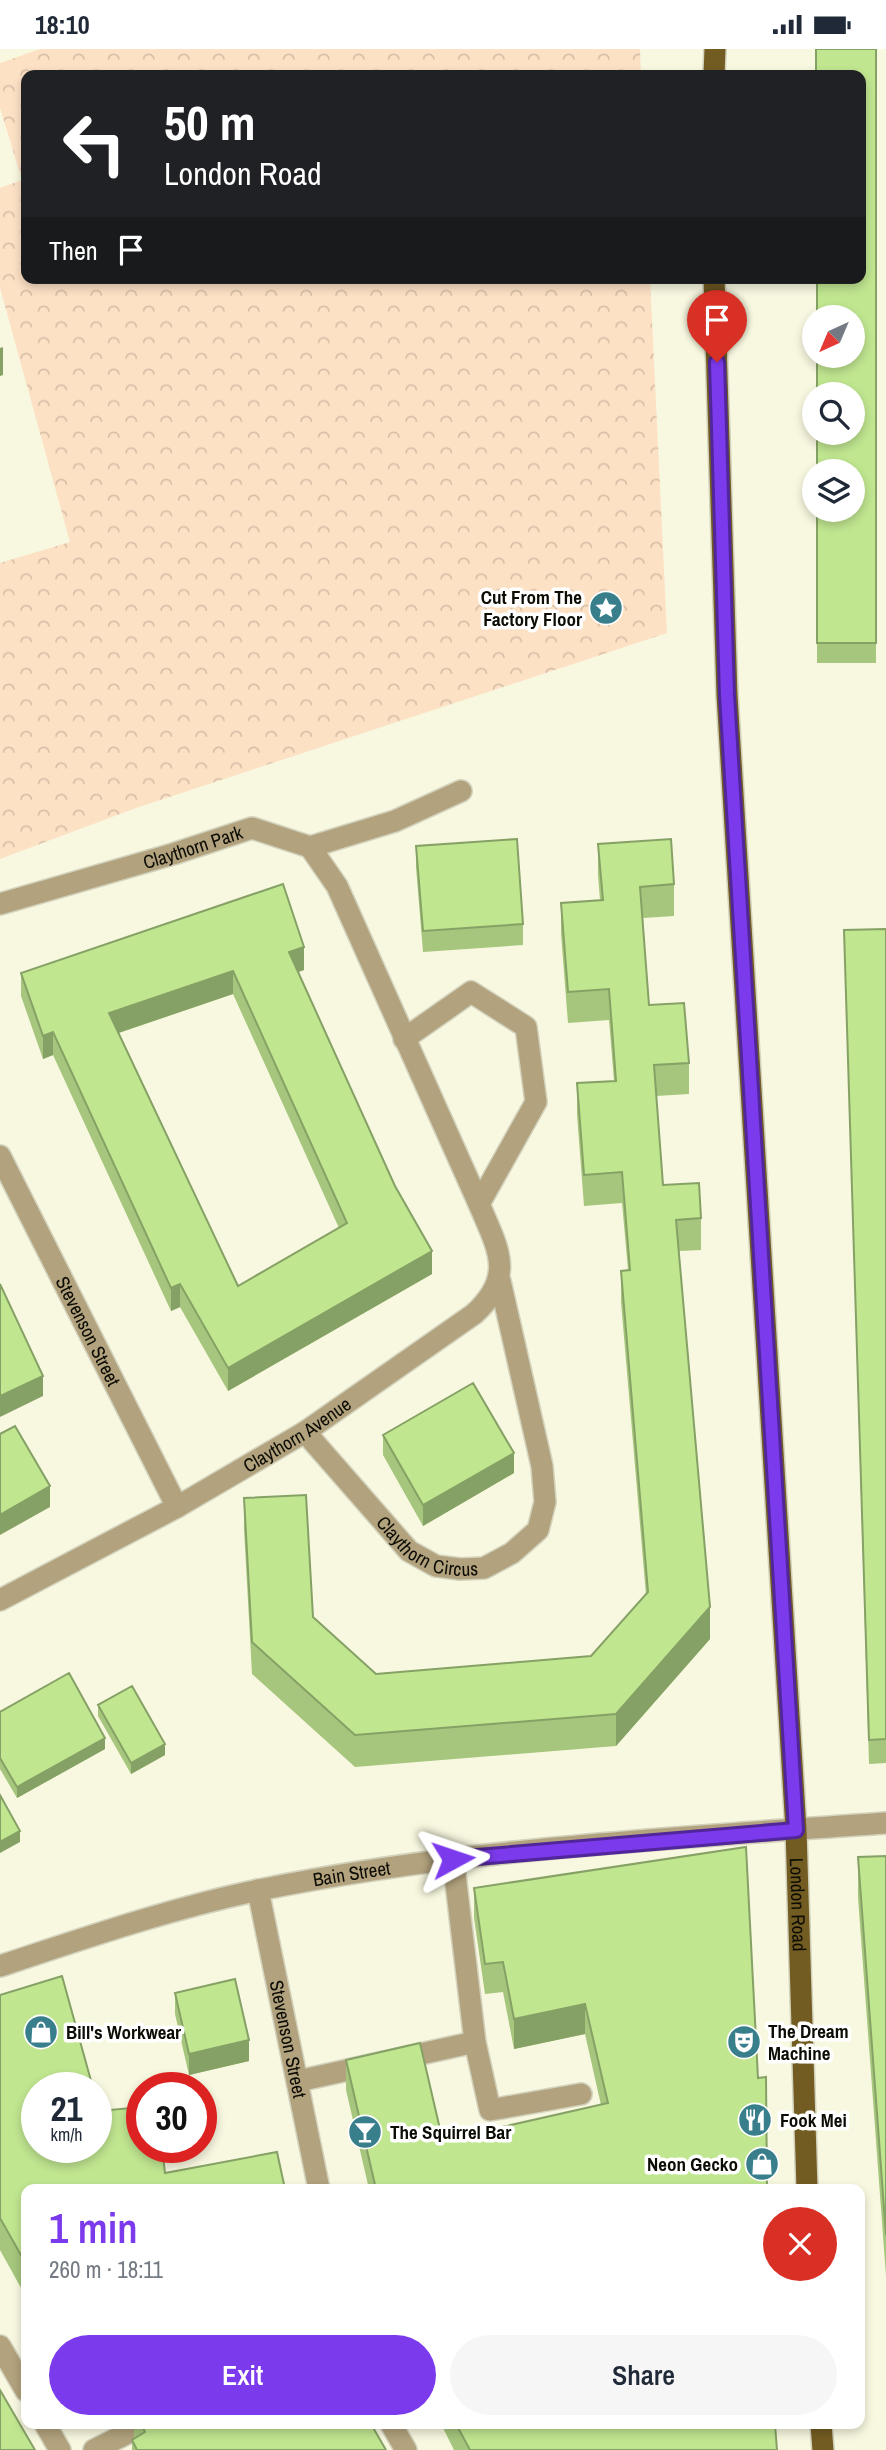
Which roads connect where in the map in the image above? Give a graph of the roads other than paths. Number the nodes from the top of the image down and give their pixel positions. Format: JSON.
{"nodes":[{"id":1,"x":715,"y":49,"type":"edge"},
{"id":2,"x":715,"y":70,"type":"edge"},
{"id":3,"x":715,"y":284,"type":"edge"},
{"id":4,"x":461,"y":790,"type":"dead end"},
{"id":5,"x":310,"y":847,"type":"junction"},
{"id":6,"x":0,"y":904,"type":"edge"},
{"id":7,"x":404,"y":1039,"type":"junction"},
{"id":8,"x":0,"y":1156,"type":"edge"},
{"id":9,"x":479,"y":1204,"type":"junction"},
{"id":10,"x":500,"y":1281,"type":"junction"},
{"id":11,"x":305,"y":1432,"type":"junction"},
{"id":12,"x":177,"y":1507,"type":"junction"},
{"id":13,"x":0,"y":1600,"type":"edge"},
{"id":14,"x":886,"y":1823,"type":"edge"},
{"id":15,"x":796,"y":1830,"type":"junction"},
{"id":16,"x":453,"y":1859,"type":"junction"},
{"id":17,"x":258,"y":1890,"type":"junction"},
{"id":18,"x":0,"y":1966,"type":"edge"},
{"id":19,"x":475,"y":2042,"type":"junction"},
{"id":20,"x":298,"y":2081,"type":"junction"},
{"id":21,"x":581,"y":2094,"type":"dead end"},
{"id":22,"x":318,"y":2184,"type":"edge"},
{"id":23,"x":807,"y":2184,"type":"edge"},
{"id":24,"x":0,"y":2346,"type":"edge"},
{"id":25,"x":21,"y":2382,"type":"edge"},
{"id":26,"x":48,"y":2429,"type":"edge"},
{"id":27,"x":136,"y":2429,"type":"edge"},
{"id":28,"x":394,"y":2429,"type":"edge"},
{"id":29,"x":821,"y":2429,"type":"edge"},
{"id":30,"x":60,"y":2450,"type":"edge"},
{"id":31,"x":94,"y":2450,"type":"edge"},
{"id":32,"x":406,"y":2450,"type":"edge"},
{"id":33,"x":823,"y":2450,"type":"edge"}],
"edges":[{"from":1,"to":2,"type":"main road"},
{"from":3,"to":15,"type":"main road","name":"London Road"},
{"from":4,"to":5,"type":"street"},
{"from":5,"to":6,"type":"street","name":"Claythorn Park"},
{"from":5,"to":7,"type":"street"},
{"from":7,"to":9,"type":"street"},
{"from":7,"to":9,"type":"street"},
{"from":8,"to":12,"type":"street","name":"Stevenson Street"},
{"from":9,"to":10,"type":"street"},
{"from":10,"to":11,"type":"street","name":"Claythorn Avenue"},
{"from":10,"to":11,"type":"street","name":"Claythorn Circus"},
{"from":11,"to":12,"type":"street","name":"Claythorn Avenue"},
{"from":12,"to":13,"type":"street","name":"Claythorn Avenue"},
{"from":14,"to":15,"type":"street","name":"Bain Street"},
{"from":15,"to":16,"type":"street","name":"Bain Street"},
{"from":15,"to":23,"type":"main road","name":"London Road"},
{"from":16,"to":17,"type":"street","name":"Bain Street"},
{"from":16,"to":19,"type":"street"},
{"from":17,"to":18,"type":"street","name":"Bain Street"},
{"from":17,"to":20,"type":"street","name":"Stevenson Street"},
{"from":19,"to":20,"type":"street"},
{"from":19,"to":21,"type":"street"},
{"from":20,"to":22,"type":"street","name":"Stevenson Street"},
{"from":24,"to":25,"type":"street"},
{"from":26,"to":30,"type":"street"},
{"from":27,"to":31,"type":"street"},
{"from":28,"to":32,"type":"street"},
{"from":29,"to":33,"type":"main road"}]}
